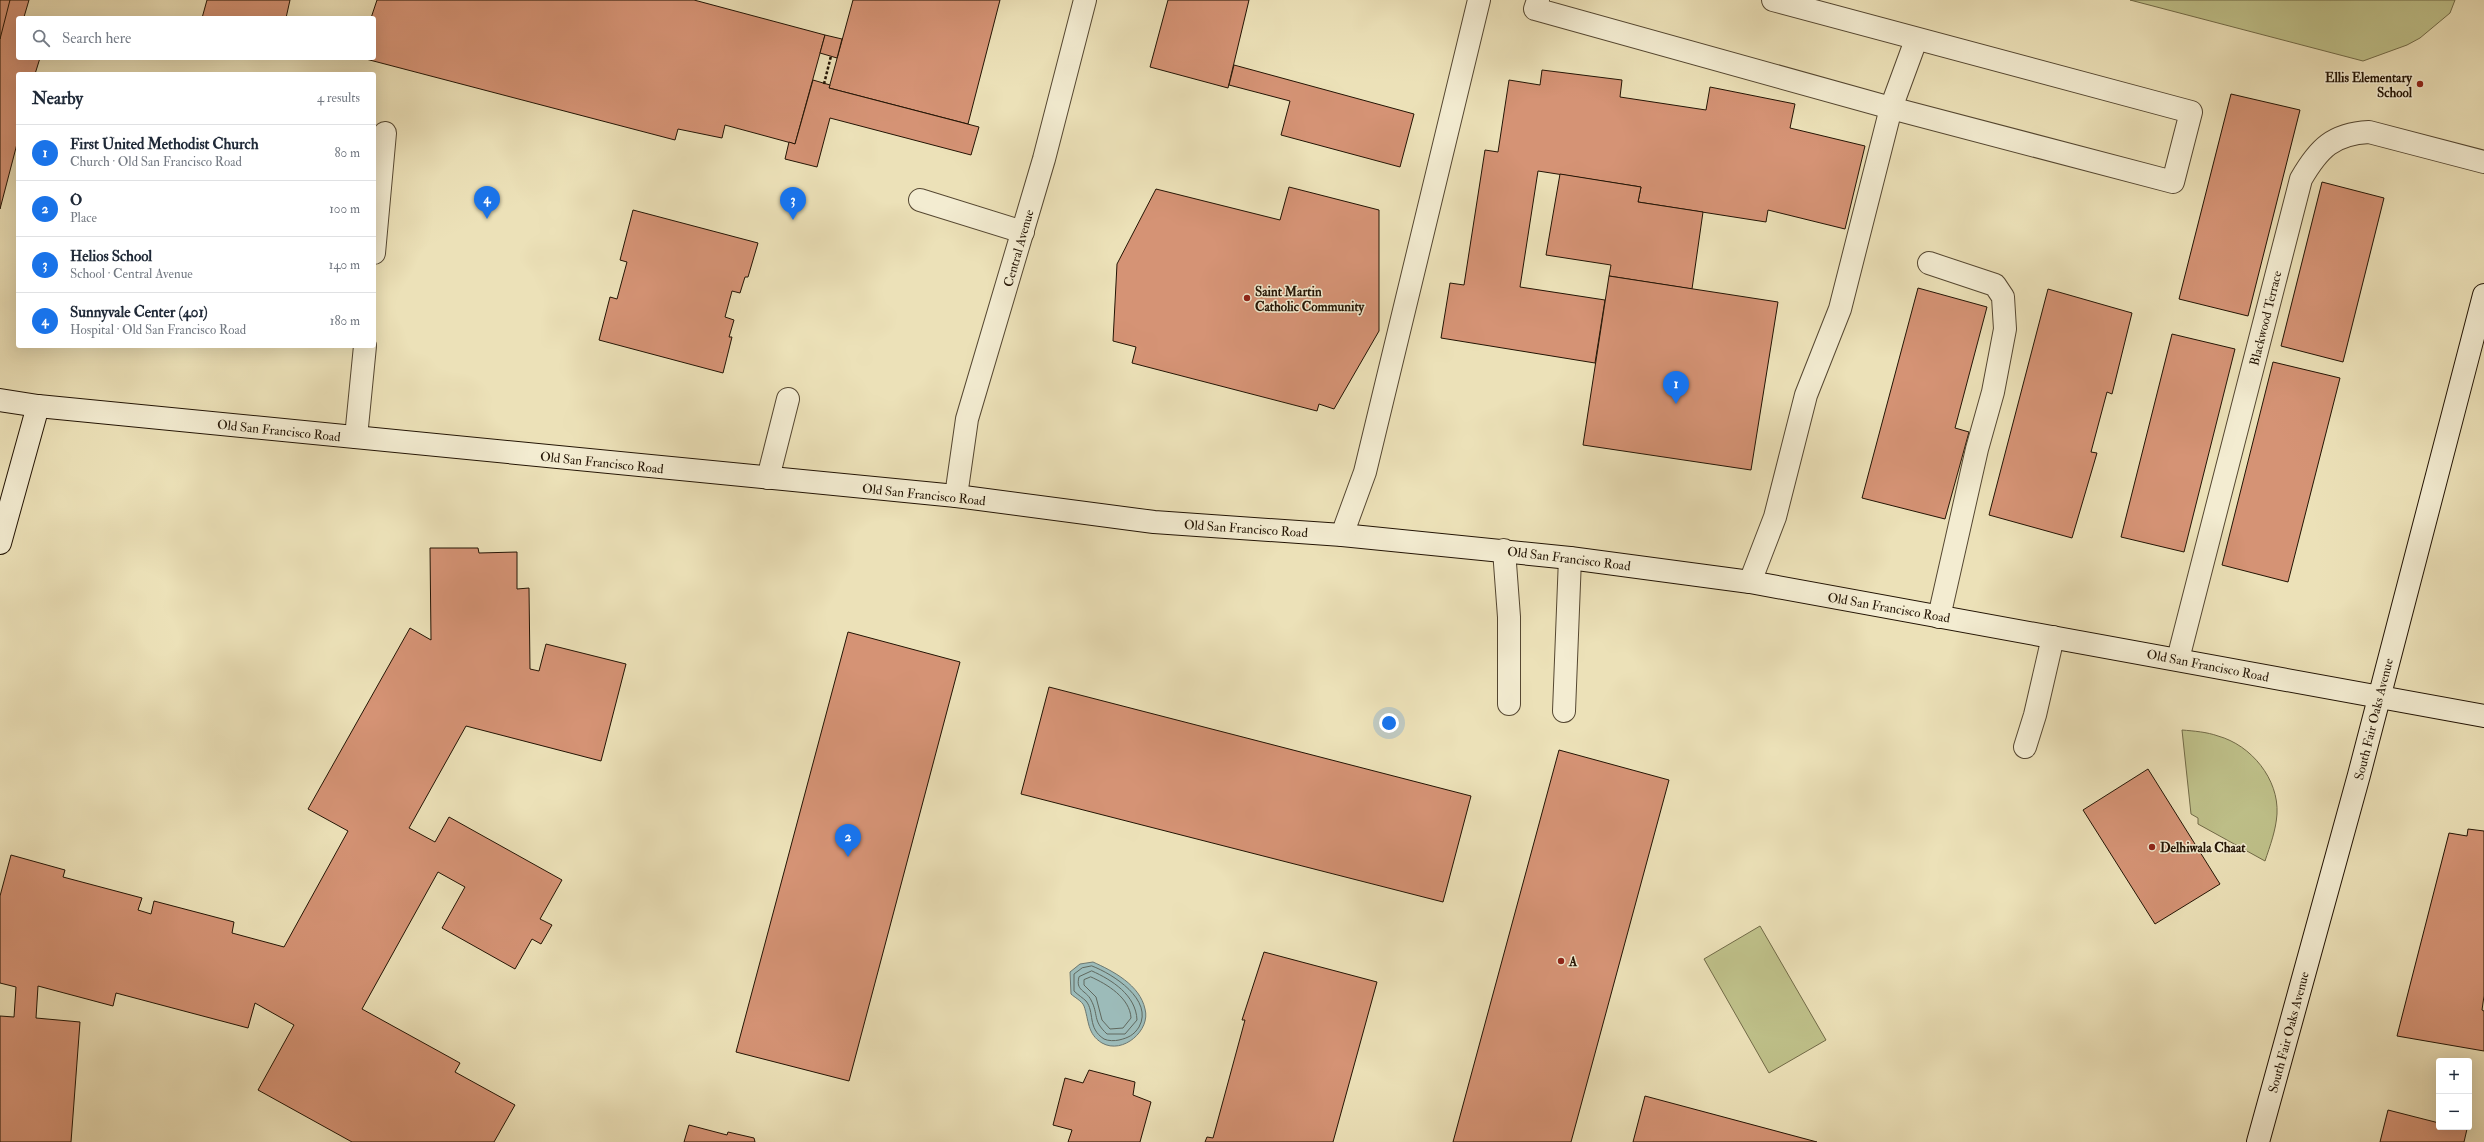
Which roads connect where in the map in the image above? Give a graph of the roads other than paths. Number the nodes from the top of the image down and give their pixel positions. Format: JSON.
{"nodes":[{"id":1,"x":1085,"y":0,"type":"edge"},
{"id":2,"x":1479,"y":0,"type":"edge"},
{"id":3,"x":1538,"y":0,"type":"edge"},
{"id":4,"x":1773,"y":0,"type":"edge"},
{"id":5,"x":1916,"y":40,"type":"junction"},
{"id":6,"x":1891,"y":108,"type":"junction"},
{"id":7,"x":385,"y":133,"type":"dead end"},
{"id":8,"x":2484,"y":162,"type":"edge"},
{"id":9,"x":920,"y":200,"type":"dead end"},
{"id":10,"x":376,"y":231,"type":"edge"},
{"id":11,"x":1023,"y":232,"type":"junction"},
{"id":12,"x":1929,"y":263,"type":"dead end"},
{"id":13,"x":2484,"y":295,"type":"edge"},
{"id":14,"x":365,"y":348,"type":"edge"},
{"id":15,"x":788,"y":399,"type":"dead end"},
{"id":16,"x":0,"y":400,"type":"edge"},
{"id":17,"x":38,"y":406,"type":"junction"},
{"id":18,"x":356,"y":437,"type":"junction"},
{"id":19,"x":768,"y":478,"type":"junction"},
{"id":20,"x":956,"y":496,"type":"junction"},
{"id":21,"x":1342,"y":535,"type":"junction"},
{"id":22,"x":0,"y":543,"type":"edge"},
{"id":23,"x":1504,"y":550,"type":"junction"},
{"id":24,"x":1570,"y":558,"type":"junction"},
{"id":25,"x":1750,"y":582,"type":"junction"},
{"id":26,"x":1939,"y":617,"type":"junction"},
{"id":27,"x":2053,"y":637,"type":"junction"},
{"id":28,"x":2178,"y":659,"type":"junction"},
{"id":29,"x":2379,"y":697,"type":"junction"},
{"id":30,"x":1509,"y":704,"type":"dead end"},
{"id":31,"x":1564,"y":711,"type":"dead end"},
{"id":32,"x":2484,"y":716,"type":"edge"},
{"id":33,"x":2025,"y":747,"type":"dead end"},
{"id":34,"x":2258,"y":1142,"type":"edge"}],
"edges":[{"from":1,"to":11,"type":"main road","name":"Central Avenue"},
{"from":2,"to":21,"type":"main road"},
{"from":3,"to":6,"type":"main road"},
{"from":4,"to":5,"type":"main road"},
{"from":5,"to":6,"type":"main road"},
{"from":5,"to":6,"type":"main road"},
{"from":6,"to":25,"type":"main road"},
{"from":7,"to":10,"type":"main road"},
{"from":8,"to":28,"type":"main road","name":"Blackwood Terrace"},
{"from":9,"to":11,"type":"main road"},
{"from":11,"to":20,"type":"main road","name":"Central Avenue"},
{"from":12,"to":26,"type":"main road"},
{"from":13,"to":29,"type":"main road","name":"South Fair Oaks Avenue"},
{"from":14,"to":18,"type":"main road"},
{"from":15,"to":19,"type":"main road"},
{"from":16,"to":17,"type":"main road","name":"Old San Francisco Road"},
{"from":17,"to":18,"type":"main road","name":"Old San Francisco Road"},
{"from":17,"to":22,"type":"main road"},
{"from":18,"to":19,"type":"main road","name":"Old San Francisco Road"},
{"from":19,"to":20,"type":"main road","name":"Old San Francisco Road"},
{"from":20,"to":21,"type":"main road","name":"Old San Francisco Road"},
{"from":21,"to":23,"type":"main road","name":"Old San Francisco Road"},
{"from":23,"to":24,"type":"main road","name":"Old San Francisco Road"},
{"from":23,"to":30,"type":"main road"},
{"from":24,"to":25,"type":"main road","name":"Old San Francisco Road"},
{"from":24,"to":31,"type":"main road"},
{"from":25,"to":26,"type":"main road","name":"Old San Francisco Road"},
{"from":26,"to":27,"type":"main road","name":"Old San Francisco Road"},
{"from":27,"to":28,"type":"main road","name":"Old San Francisco Road"},
{"from":27,"to":33,"type":"main road"},
{"from":28,"to":29,"type":"main road","name":"Old San Francisco Road"},
{"from":29,"to":32,"type":"main road","name":"Old San Francisco Road"},
{"from":29,"to":34,"type":"main road","name":"South Fair Oaks Avenue"}]}
